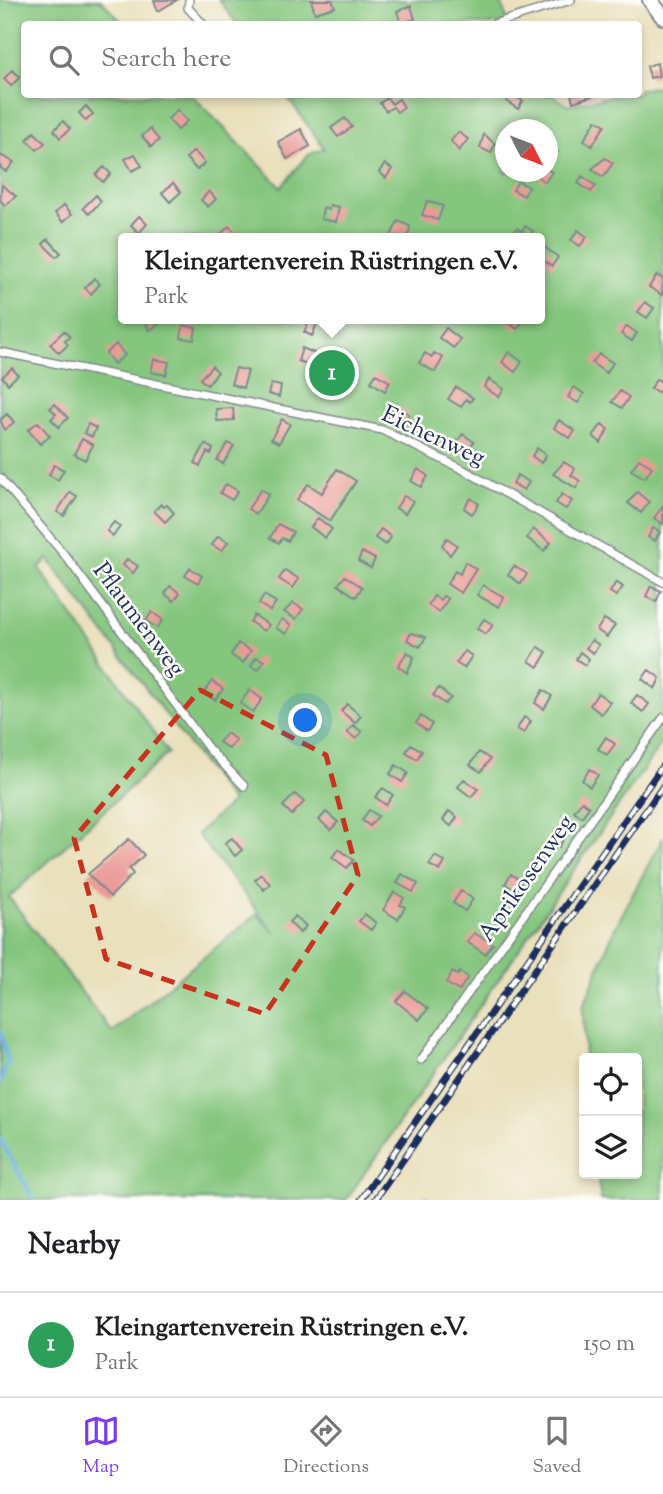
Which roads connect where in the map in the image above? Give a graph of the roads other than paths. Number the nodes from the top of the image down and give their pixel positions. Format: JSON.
{"nodes":[{"id":1,"x":189,"y":0,"type":"edge"},
{"id":2,"x":571,"y":0,"type":"edge"},
{"id":3,"x":650,"y":0,"type":"edge"},
{"id":4,"x":663,"y":17,"type":"edge"},
{"id":5,"x":200,"y":21,"type":"edge"},
{"id":6,"x":504,"y":21,"type":"edge"},
{"id":7,"x":0,"y":352,"type":"edge"},
{"id":8,"x":0,"y":478,"type":"edge"},
{"id":9,"x":663,"y":582,"type":"edge"},
{"id":10,"x":663,"y":718,"type":"edge"},
{"id":11,"x":244,"y":786,"type":"dead end"},
{"id":12,"x":421,"y":1060,"type":"dead end"}],
"edges":[{"from":1,"to":5,"type":"lane"},
{"from":2,"to":6,"type":"lane"},
{"from":3,"to":4,"type":"street"},
{"from":7,"to":9,"type":"lane","name":"Eichenweg"},
{"from":8,"to":11,"type":"lane","name":"Pflaumenweg"},
{"from":10,"to":12,"type":"lane","name":"Aprikosenweg"}]}
